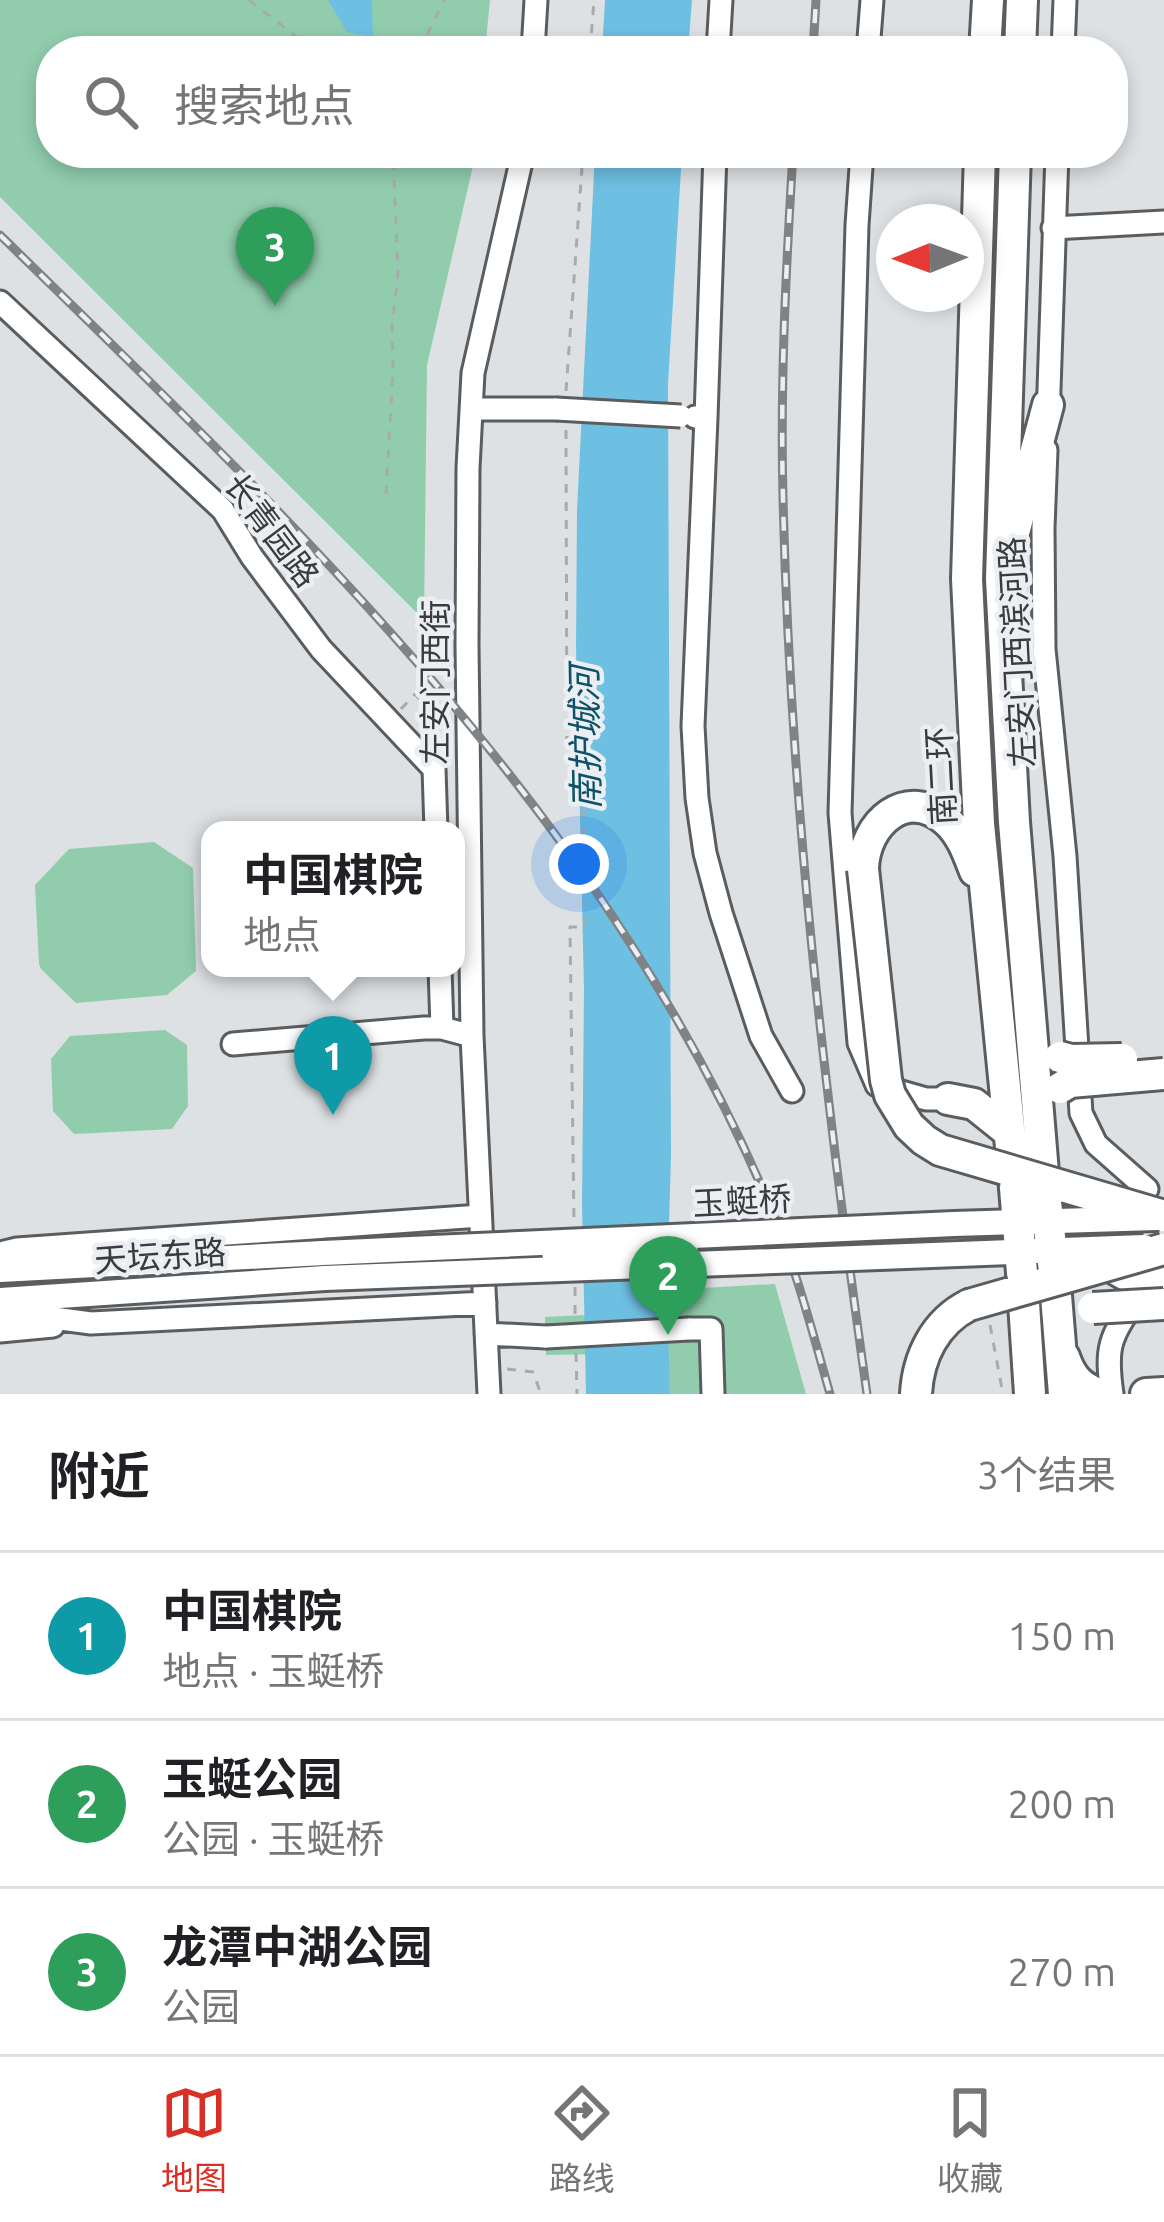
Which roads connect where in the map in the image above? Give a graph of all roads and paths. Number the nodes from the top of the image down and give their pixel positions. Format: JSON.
{"nodes":[{"id":1,"x":249,"y":0,"type":"edge"},
{"id":2,"x":445,"y":0,"type":"edge"},
{"id":3,"x":536,"y":0,"type":"edge"},
{"id":4,"x":593,"y":0,"type":"edge"},
{"id":5,"x":721,"y":0,"type":"edge"},
{"id":6,"x":872,"y":0,"type":"edge"},
{"id":7,"x":988,"y":0,"type":"edge"},
{"id":8,"x":1022,"y":0,"type":"edge"},
{"id":9,"x":1065,"y":0,"type":"edge"},
{"id":10,"x":296,"y":36,"type":"edge"},
{"id":11,"x":427,"y":36,"type":"edge"},
{"id":12,"x":534,"y":36,"type":"edge"},
{"id":13,"x":591,"y":36,"type":"edge"},
{"id":14,"x":719,"y":36,"type":"edge"},
{"id":15,"x":869,"y":36,"type":"edge"},
{"id":16,"x":986,"y":36,"type":"edge"},
{"id":17,"x":1021,"y":36,"type":"edge"},
{"id":18,"x":1064,"y":36,"type":"edge"},
{"id":19,"x":394,"y":168,"type":"edge"},
{"id":20,"x":520,"y":168,"type":"edge"},
{"id":21,"x":582,"y":168,"type":"edge"},
{"id":22,"x":714,"y":168,"type":"edge"},
{"id":23,"x":861,"y":168,"type":"edge"},
{"id":24,"x":980,"y":168,"type":"edge"},
{"id":25,"x":1015,"y":168,"type":"edge"},
{"id":26,"x":1056,"y":168,"type":"edge"},
{"id":27,"x":1164,"y":222,"type":"edge"},
{"id":28,"x":1053,"y":228,"type":"junction"},
{"id":29,"x":5,"y":312,"type":"edge"},
{"id":30,"x":562,"y":404,"type":"junction"},
{"id":31,"x":1048,"y":405,"type":"junction"},
{"id":32,"x":471,"y":409,"type":"junction"},
{"id":33,"x":706,"y":418,"type":"junction"},
{"id":34,"x":386,"y":494,"type":"dead end"},
{"id":35,"x":1001,"y":579,"type":"junction"},
{"id":36,"x":427,"y":605,"type":"dead end"},
{"id":37,"x":442,"y":605,"type":"dead end"},
{"id":38,"x":398,"y":713,"type":"dead end"},
{"id":39,"x":443,"y":728,"type":"dead end"},
{"id":40,"x":436,"y":821,"type":"edge"},
{"id":41,"x":986,"y":898,"type":"junction"},
{"id":42,"x":440,"y":977,"type":"edge"},
{"id":43,"x":442,"y":1028,"type":"junction"},
{"id":44,"x":1030,"y":1030,"type":"junction"},
{"id":45,"x":472,"y":1036,"type":"junction"},
{"id":46,"x":233,"y":1044,"type":"dead end"},
{"id":47,"x":1000,"y":1054,"type":"junction"},
{"id":48,"x":1164,"y":1058,"type":"edge"},
{"id":49,"x":1060,"y":1072,"type":"junction"},
{"id":50,"x":1164,"y":1074,"type":"edge"},
{"id":51,"x":792,"y":1091,"type":"dead end"},
{"id":52,"x":948,"y":1099,"type":"junction"},
{"id":53,"x":1038,"y":1118,"type":"junction"},
{"id":54,"x":1009,"y":1132,"type":"junction"},
{"id":55,"x":1029,"y":1187,"type":"junction"},
{"id":56,"x":1160,"y":1205,"type":"edge"},
{"id":57,"x":480,"y":1216,"type":"junction"},
{"id":58,"x":413,"y":1220,"type":"junction"},
{"id":59,"x":574,"y":1228,"type":"dead end"},
{"id":60,"x":1090,"y":1235,"type":"junction"},
{"id":61,"x":1164,"y":1248,"type":"edge"},
{"id":62,"x":6,"y":1251,"type":"edge"},
{"id":63,"x":482,"y":1258,"type":"junction"},
{"id":64,"x":324,"y":1265,"type":"junction"},
{"id":65,"x":0,"y":1270,"type":"edge"},
{"id":66,"x":574,"y":1272,"type":"dead end"},
{"id":67,"x":1055,"y":1283,"type":"junction"},
{"id":68,"x":1158,"y":1288,"type":"edge"},
{"id":69,"x":0,"y":1300,"type":"edge"},
{"id":70,"x":485,"y":1303,"type":"junction"},
{"id":71,"x":419,"y":1307,"type":"junction"},
{"id":72,"x":1093,"y":1308,"type":"junction"},
{"id":73,"x":979,"y":1310,"type":"junction"},
{"id":74,"x":0,"y":1311,"type":"edge"},
{"id":75,"x":575,"y":1316,"type":"dead end"},
{"id":76,"x":92,"y":1323,"type":"junction"},
{"id":77,"x":0,"y":1331,"type":"edge"},
{"id":78,"x":486,"y":1334,"type":"junction"},
{"id":79,"x":575,"y":1338,"type":"dead end"},
{"id":80,"x":1060,"y":1338,"type":"junction"},
{"id":81,"x":502,"y":1364,"type":"dead end"},
{"id":82,"x":1164,"y":1393,"type":"edge"},
{"id":83,"x":490,"y":1394,"type":"edge"},
{"id":84,"x":541,"y":1394,"type":"edge"},
{"id":85,"x":577,"y":1394,"type":"edge"},
{"id":86,"x":713,"y":1394,"type":"edge"},
{"id":87,"x":916,"y":1394,"type":"edge"},
{"id":88,"x":1003,"y":1394,"type":"edge"},
{"id":89,"x":1030,"y":1394,"type":"edge"},
{"id":90,"x":1064,"y":1394,"type":"edge"},
{"id":91,"x":1098,"y":1394,"type":"edge"},
{"id":92,"x":1112,"y":1394,"type":"edge"},
{"id":93,"x":1146,"y":1394,"type":"edge"}],
"edges":[{"from":1,"to":10,"type":"path"},
{"from":2,"to":11,"type":"path"},
{"from":3,"to":12,"type":"street"},
{"from":4,"to":13,"type":"path"},
{"from":5,"to":14,"type":"street"},
{"from":6,"to":15,"type":"street"},
{"from":7,"to":16,"type":"highway"},
{"from":8,"to":17,"type":"highway"},
{"from":9,"to":18,"type":"street"},
{"from":19,"to":34,"type":"path"},
{"from":20,"to":32,"type":"street","name":"左安门西街"},
{"from":21,"to":30,"type":"path"},
{"from":22,"to":33,"type":"street"},
{"from":23,"to":52,"type":"street"},
{"from":24,"to":41,"type":"highway","name":"南二环"},
{"from":25,"to":35,"type":"highway","name":"南二环"},
{"from":26,"to":28,"type":"street","name":"左安门西滨河路"},
{"from":27,"to":28,"type":"street"},
{"from":28,"to":31,"type":"street","name":"左安门西滨河路"},
{"from":29,"to":40,"type":"street","name":"长青园路"},
{"from":30,"to":32,"type":"street"},
{"from":30,"to":33,"type":"street","bridge":true},
{"from":30,"to":59,"type":"path"},
{"from":31,"to":35,"type":"highway"},
{"from":31,"to":56,"type":"street","name":"左安门西滨河路"},
{"from":32,"to":45,"type":"street","name":"左安门西街"},
{"from":33,"to":51,"type":"street"},
{"from":35,"to":44,"type":"highway","name":"南二环"},
{"from":36,"to":37,"type":"path"},
{"from":38,"to":39,"type":"path"},
{"from":41,"to":47,"type":"highway","name":"南二环"},
{"from":41,"to":56,"type":"highway","bridge":true},
{"from":42,"to":43,"type":"street"},
{"from":43,"to":45,"type":"street"},
{"from":43,"to":46,"type":"street"},
{"from":44,"to":49,"type":"highway"},
{"from":44,"to":53,"type":"highway","name":"南二环"},
{"from":45,"to":57,"type":"street","name":"左安门西街"},
{"from":47,"to":52,"type":"highway"},
{"from":47,"to":54,"type":"highway","name":"南二环"},
{"from":48,"to":49,"type":"highway","bridge":true},
{"from":49,"to":50,"type":"highway","bridge":true},
{"from":49,"to":53,"type":"highway"},
{"from":52,"to":54,"type":"highway"},
{"from":53,"to":55,"type":"highway","name":"南二环"},
{"from":54,"to":55,"type":"highway","name":"南二环"},
{"from":55,"to":67,"type":"highway","name":"南二环","bridge":true},
{"from":55,"to":89,"type":"highway","name":"南二环","bridge":true},
{"from":56,"to":60,"type":"street"},
{"from":56,"to":64,"type":"main road","name":"玉蜓桥","bridge":true},
{"from":57,"to":58,"type":"street"},
{"from":57,"to":63,"type":"street","name":"左安门西街"},
{"from":58,"to":62,"type":"street"},
{"from":58,"to":71,"type":"street"},
{"from":60,"to":63,"type":"street","bridge":true},
{"from":60,"to":68,"type":"street"},
{"from":61,"to":64,"type":"main road","name":"玉蜓桥","bridge":true},
{"from":61,"to":73,"type":"highway","bridge":true},
{"from":63,"to":70,"type":"street","name":"左安门西街"},
{"from":64,"to":65,"type":"main road","name":"天坛东路"},
{"from":64,"to":69,"type":"main road","name":"天坛东路"},
{"from":66,"to":75,"type":"path"},
{"from":67,"to":72,"type":"highway"},
{"from":67,"to":80,"type":"highway","name":"南二环"},
{"from":68,"to":72,"type":"highway","bridge":true},
{"from":68,"to":92,"type":"street"},
{"from":70,"to":71,"type":"street"},
{"from":70,"to":78,"type":"street","name":"左安门西街"},
{"from":71,"to":76,"type":"street"},
{"from":72,"to":80,"type":"highway"},
{"from":73,"to":87,"type":"highway"},
{"from":73,"to":88,"type":"path"},
{"from":74,"to":76,"type":"street"},
{"from":76,"to":77,"type":"street"},
{"from":78,"to":83,"type":"street","name":"左安门西街"},
{"from":78,"to":86,"type":"street","bridge":true},
{"from":79,"to":85,"type":"path"},
{"from":80,"to":90,"type":"highway","name":"南二环"},
{"from":80,"to":91,"type":"highway"},
{"from":81,"to":84,"type":"path"},
{"from":82,"to":93,"type":"highway"}]}
